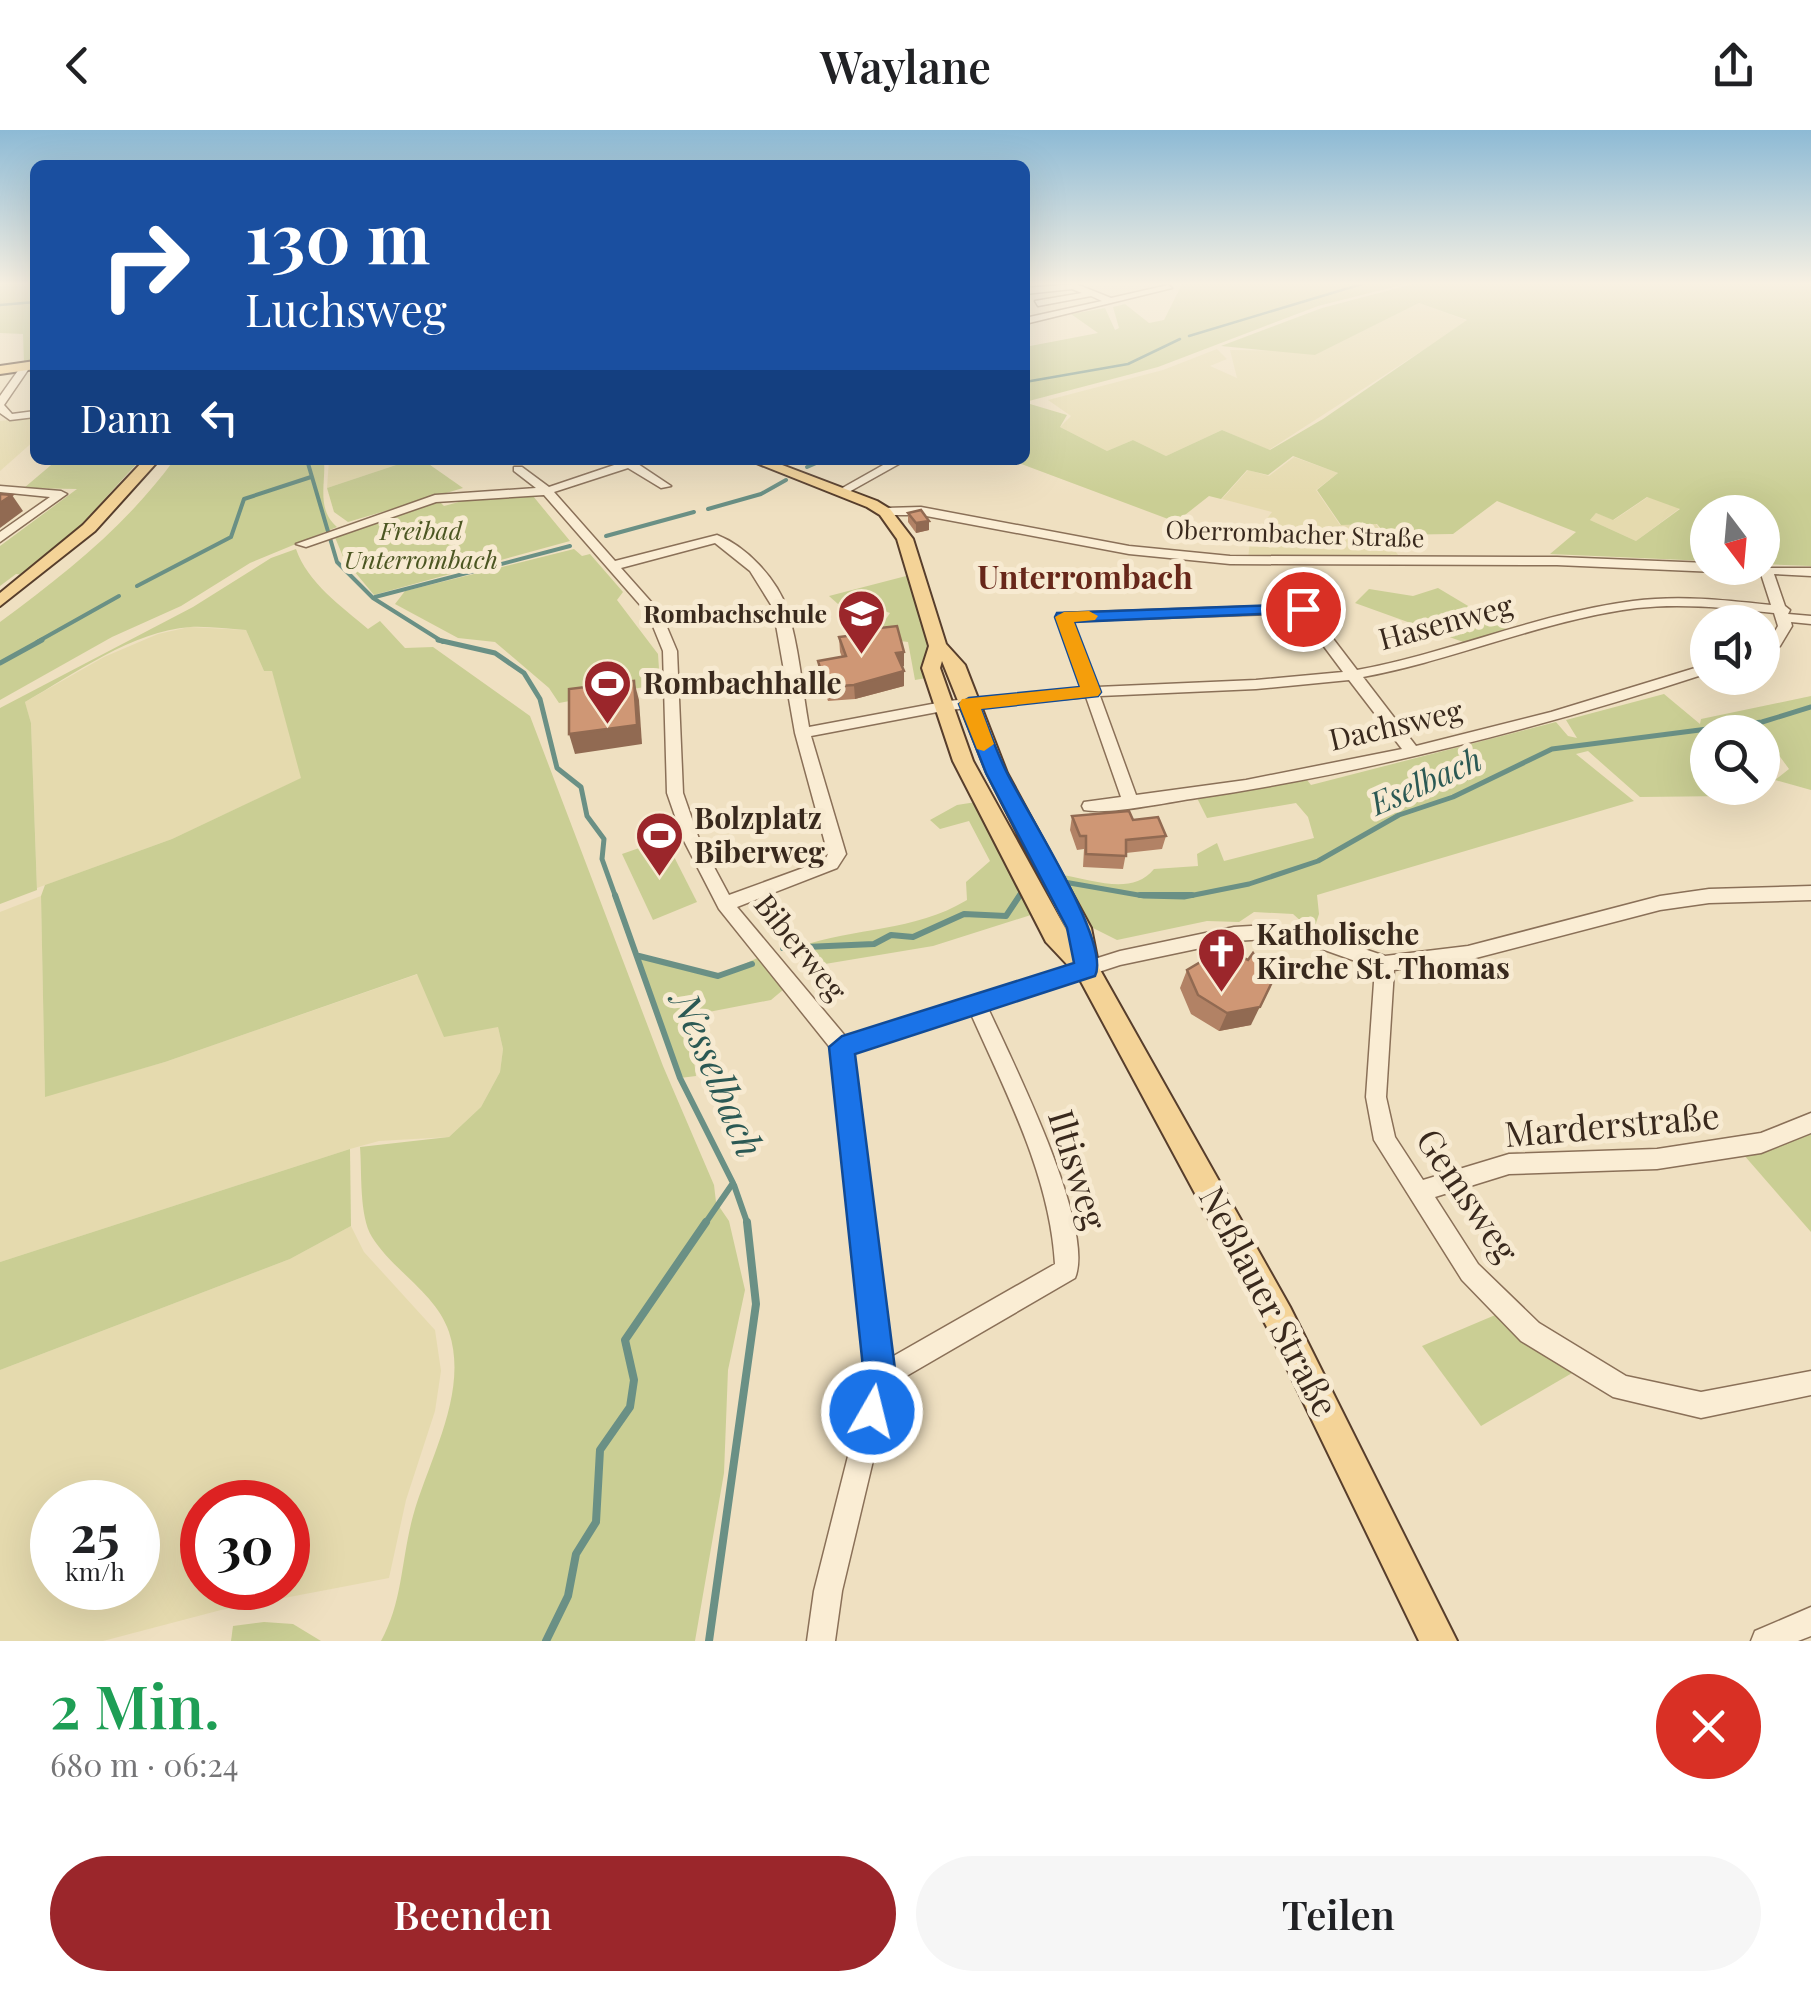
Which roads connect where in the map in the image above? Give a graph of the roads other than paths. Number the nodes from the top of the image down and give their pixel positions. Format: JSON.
{"nodes":[{"id":1,"x":30,"y":369,"type":"edge"},
{"id":2,"x":0,"y":370,"type":"edge"},
{"id":3,"x":0,"y":406,"type":"edge"},
{"id":4,"x":30,"y":415,"type":"edge"},
{"id":5,"x":147,"y":465,"type":"edge"},
{"id":6,"x":627,"y":465,"type":"edge"},
{"id":7,"x":640,"y":465,"type":"edge"},
{"id":8,"x":770,"y":465,"type":"edge"},
{"id":9,"x":891,"y":465,"type":"edge"},
{"id":10,"x":518,"y":469,"type":"dead end"},
{"id":11,"x":665,"y":486,"type":"dead end"},
{"id":12,"x":0,"y":489,"type":"edge"},
{"id":13,"x":547,"y":491,"type":"junction"},
{"id":14,"x":843,"y":491,"type":"junction"},
{"id":15,"x":885,"y":512,"type":"junction"},
{"id":16,"x":0,"y":538,"type":"edge"},
{"id":17,"x":302,"y":544,"type":"dead end"},
{"id":18,"x":612,"y":566,"type":"junction"},
{"id":19,"x":1690,"y":566,"type":"edge"},
{"id":20,"x":1780,"y":571,"type":"edge"},
{"id":21,"x":1811,"y":572,"type":"edge"},
{"id":22,"x":1772,"y":585,"type":"edge"},
{"id":23,"x":0,"y":601,"type":"edge"},
{"id":24,"x":1784,"y":614,"type":"junction"},
{"id":25,"x":1811,"y":620,"type":"edge"},
{"id":26,"x":1780,"y":636,"type":"edge"},
{"id":27,"x":938,"y":646,"type":"junction"},
{"id":28,"x":1690,"y":674,"type":"edge"},
{"id":29,"x":1353,"y":675,"type":"junction"},
{"id":30,"x":1092,"y":692,"type":"junction"},
{"id":31,"x":969,"y":704,"type":"junction"},
{"id":32,"x":942,"y":707,"type":"junction"},
{"id":33,"x":803,"y":733,"type":"junction"},
{"id":34,"x":1412,"y":752,"type":"junction"},
{"id":35,"x":1132,"y":802,"type":"junction"},
{"id":36,"x":1090,"y":806,"type":"dead end"},
{"id":37,"x":1811,"y":892,"type":"edge"},
{"id":38,"x":726,"y":904,"type":"junction"},
{"id":39,"x":1385,"y":964,"type":"junction"},
{"id":40,"x":1087,"y":969,"type":"junction"},
{"id":41,"x":977,"y":1005,"type":"junction"},
{"id":42,"x":842,"y":1047,"type":"junction"},
{"id":43,"x":1811,"y":1123,"type":"edge"},
{"id":44,"x":1418,"y":1192,"type":"junction"},
{"id":45,"x":880,"y":1377,"type":"junction"},
{"id":46,"x":1811,"y":1383,"type":"edge"},
{"id":47,"x":1811,"y":1620,"type":"edge"},
{"id":48,"x":821,"y":1641,"type":"edge"},
{"id":49,"x":1438,"y":1641,"type":"edge"},
{"id":50,"x":1766,"y":1641,"type":"edge"}],
"edges":[{"from":1,"to":2,"type":"main road"},
{"from":1,"to":3,"type":"street"},
{"from":3,"to":4,"type":"street"},
{"from":5,"to":23,"type":"main road"},
{"from":6,"to":13,"type":"street"},
{"from":7,"to":11,"type":"street"},
{"from":8,"to":14,"type":"main road"},
{"from":9,"to":14,"type":"street"},
{"from":10,"to":13,"type":"street","name":"Biberweg"},
{"from":12,"to":16,"type":"street"},
{"from":13,"to":17,"type":"street"},
{"from":13,"to":18,"type":"street","name":"Biberweg"},
{"from":14,"to":15,"type":"main road"},
{"from":15,"to":19,"type":"street","name":"Oberrombacher Straße"},
{"from":15,"to":27,"type":"main road","name":"Neßlauer Straße"},
{"from":18,"to":33,"type":"street"},
{"from":18,"to":38,"type":"street","name":"Biberweg"},
{"from":20,"to":21,"type":"street","name":"Oberrombacher Straße"},
{"from":22,"to":24,"type":"street"},
{"from":24,"to":25,"type":"street","name":"Hasenweg"},
{"from":24,"to":26,"type":"street"},
{"from":24,"to":29,"type":"street","name":"Hasenweg"},
{"from":27,"to":31,"type":"main road","name":"Neßlauer Straße"},
{"from":27,"to":32,"type":"main road","name":"Neßlauer Straße"},
{"from":28,"to":34,"type":"street","name":"Dachsweg"},
{"from":29,"to":30,"type":"street","name":"Hasenweg"},
{"from":29,"to":30,"type":"street"},
{"from":29,"to":34,"type":"street"},
{"from":30,"to":31,"type":"street","name":"Hasenweg"},
{"from":30,"to":35,"type":"street"},
{"from":31,"to":32,"type":"street","name":"Hasenweg"},
{"from":31,"to":40,"type":"main road","name":"Neßlauer Straße"},
{"from":32,"to":33,"type":"street","name":"Hasenweg"},
{"from":32,"to":40,"type":"main road","name":"Neßlauer Straße"},
{"from":33,"to":38,"type":"street"},
{"from":34,"to":35,"type":"street","name":"Dachsweg"},
{"from":35,"to":36,"type":"street","name":"Dachsweg"},
{"from":37,"to":39,"type":"street"},
{"from":38,"to":42,"type":"street","name":"Biberweg"},
{"from":39,"to":40,"type":"street"},
{"from":39,"to":44,"type":"street","name":"Gemsweg"},
{"from":40,"to":41,"type":"street"},
{"from":40,"to":49,"type":"main road","name":"Neßlauer Straße"},
{"from":41,"to":42,"type":"street"},
{"from":41,"to":45,"type":"street","name":"Iltisweg"},
{"from":42,"to":45,"type":"street","name":"Biberweg"},
{"from":43,"to":44,"type":"street","name":"Marderstraße"},
{"from":44,"to":46,"type":"street","name":"Gemsweg"},
{"from":45,"to":48,"type":"street","name":"Biberweg"},
{"from":47,"to":50,"type":"street"}]}
